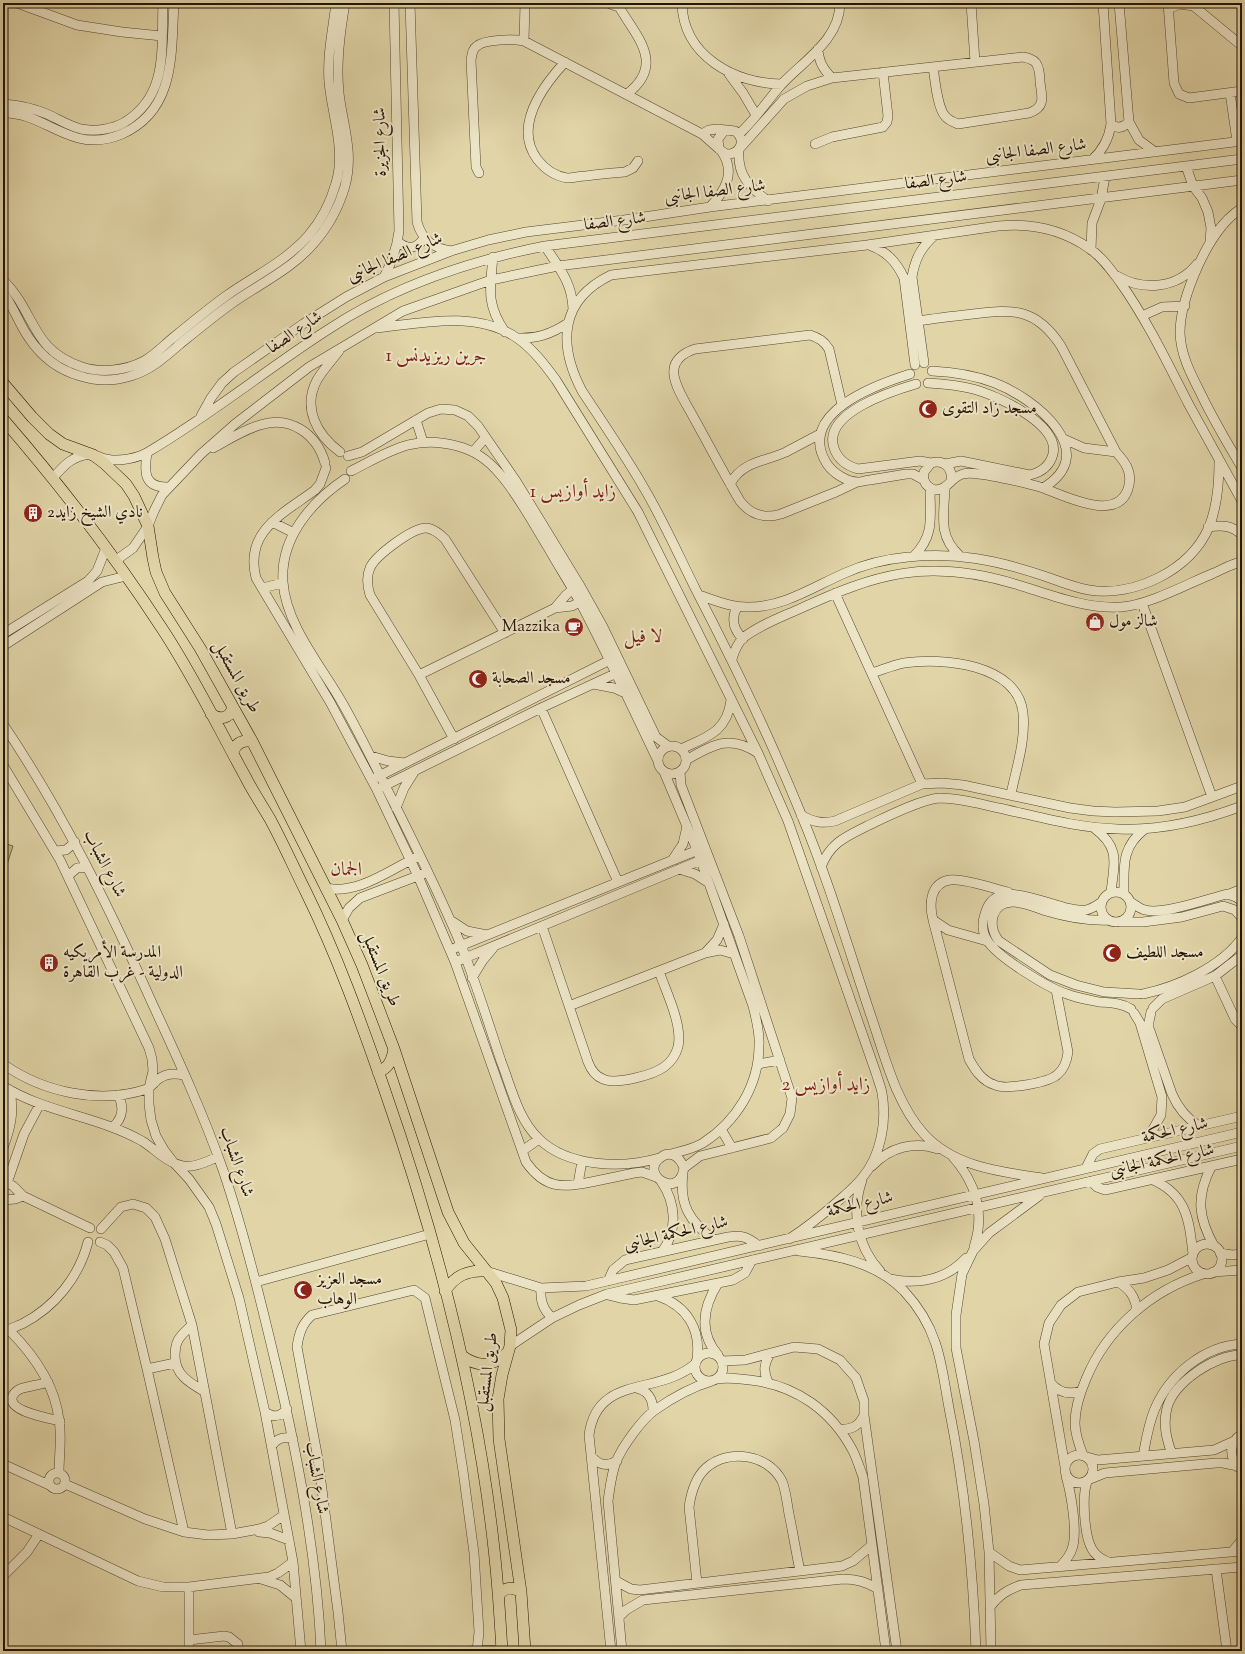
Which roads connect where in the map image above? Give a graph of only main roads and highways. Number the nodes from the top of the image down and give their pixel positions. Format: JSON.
{"nodes":[{"id":1,"x":3,"y":383,"type":"edge"},
{"id":2,"x":3,"y":419,"type":"edge"},
{"id":3,"x":233,"y":708,"type":"junction"},
{"id":4,"x":211,"y":714,"type":"junction"},
{"id":5,"x":252,"y":741,"type":"junction"},
{"id":6,"x":233,"y":752,"type":"junction"},
{"id":7,"x":394,"y":1049,"type":"junction"},
{"id":8,"x":378,"y":1072,"type":"junction"},
{"id":9,"x":485,"y":1271,"type":"junction"},
{"id":10,"x":445,"y":1291,"type":"junction"},
{"id":11,"x":509,"y":1349,"type":"junction"},
{"id":12,"x":462,"y":1356,"type":"junction"},
{"id":13,"x":521,"y":1592,"type":"junction"},
{"id":14,"x":498,"y":1596,"type":"junction"},
{"id":15,"x":502,"y":1650,"type":"edge"},
{"id":16,"x":525,"y":1651,"type":"edge"}],
"edges":[{"from":1,"to":3,"type":"main road","name":"طريق المستقبل"},
{"from":2,"to":4,"type":"main road","name":"طريق المستقبل"},
{"from":3,"to":4,"type":"main road"},
{"from":3,"to":5,"type":"main road","name":"طريق المستقبل"},
{"from":4,"to":6,"type":"main road","name":"طريق المستقبل"},
{"from":5,"to":6,"type":"main road"},
{"from":5,"to":7,"type":"main road","name":"طريق المستقبل"},
{"from":6,"to":8,"type":"main road","name":"طريق المستقبل"},
{"from":7,"to":8,"type":"main road"},
{"from":7,"to":9,"type":"main road","name":"طريق المستقبل"},
{"from":8,"to":10,"type":"main road","name":"طريق المستقبل"},
{"from":9,"to":10,"type":"main road"},
{"from":9,"to":11,"type":"main road","name":"طريق المستقبل"},
{"from":10,"to":12,"type":"main road","name":"طريق المستقبل"},
{"from":11,"to":12,"type":"main road"},
{"from":11,"to":13,"type":"main road","name":"طريق المستقبل"},
{"from":12,"to":14,"type":"main road","name":"طريق المستقبل"},
{"from":13,"to":14,"type":"main road"},
{"from":13,"to":16,"type":"main road","name":"طريق المستقبل"},
{"from":14,"to":15,"type":"main road","name":"طريق المستقبل"}]}
